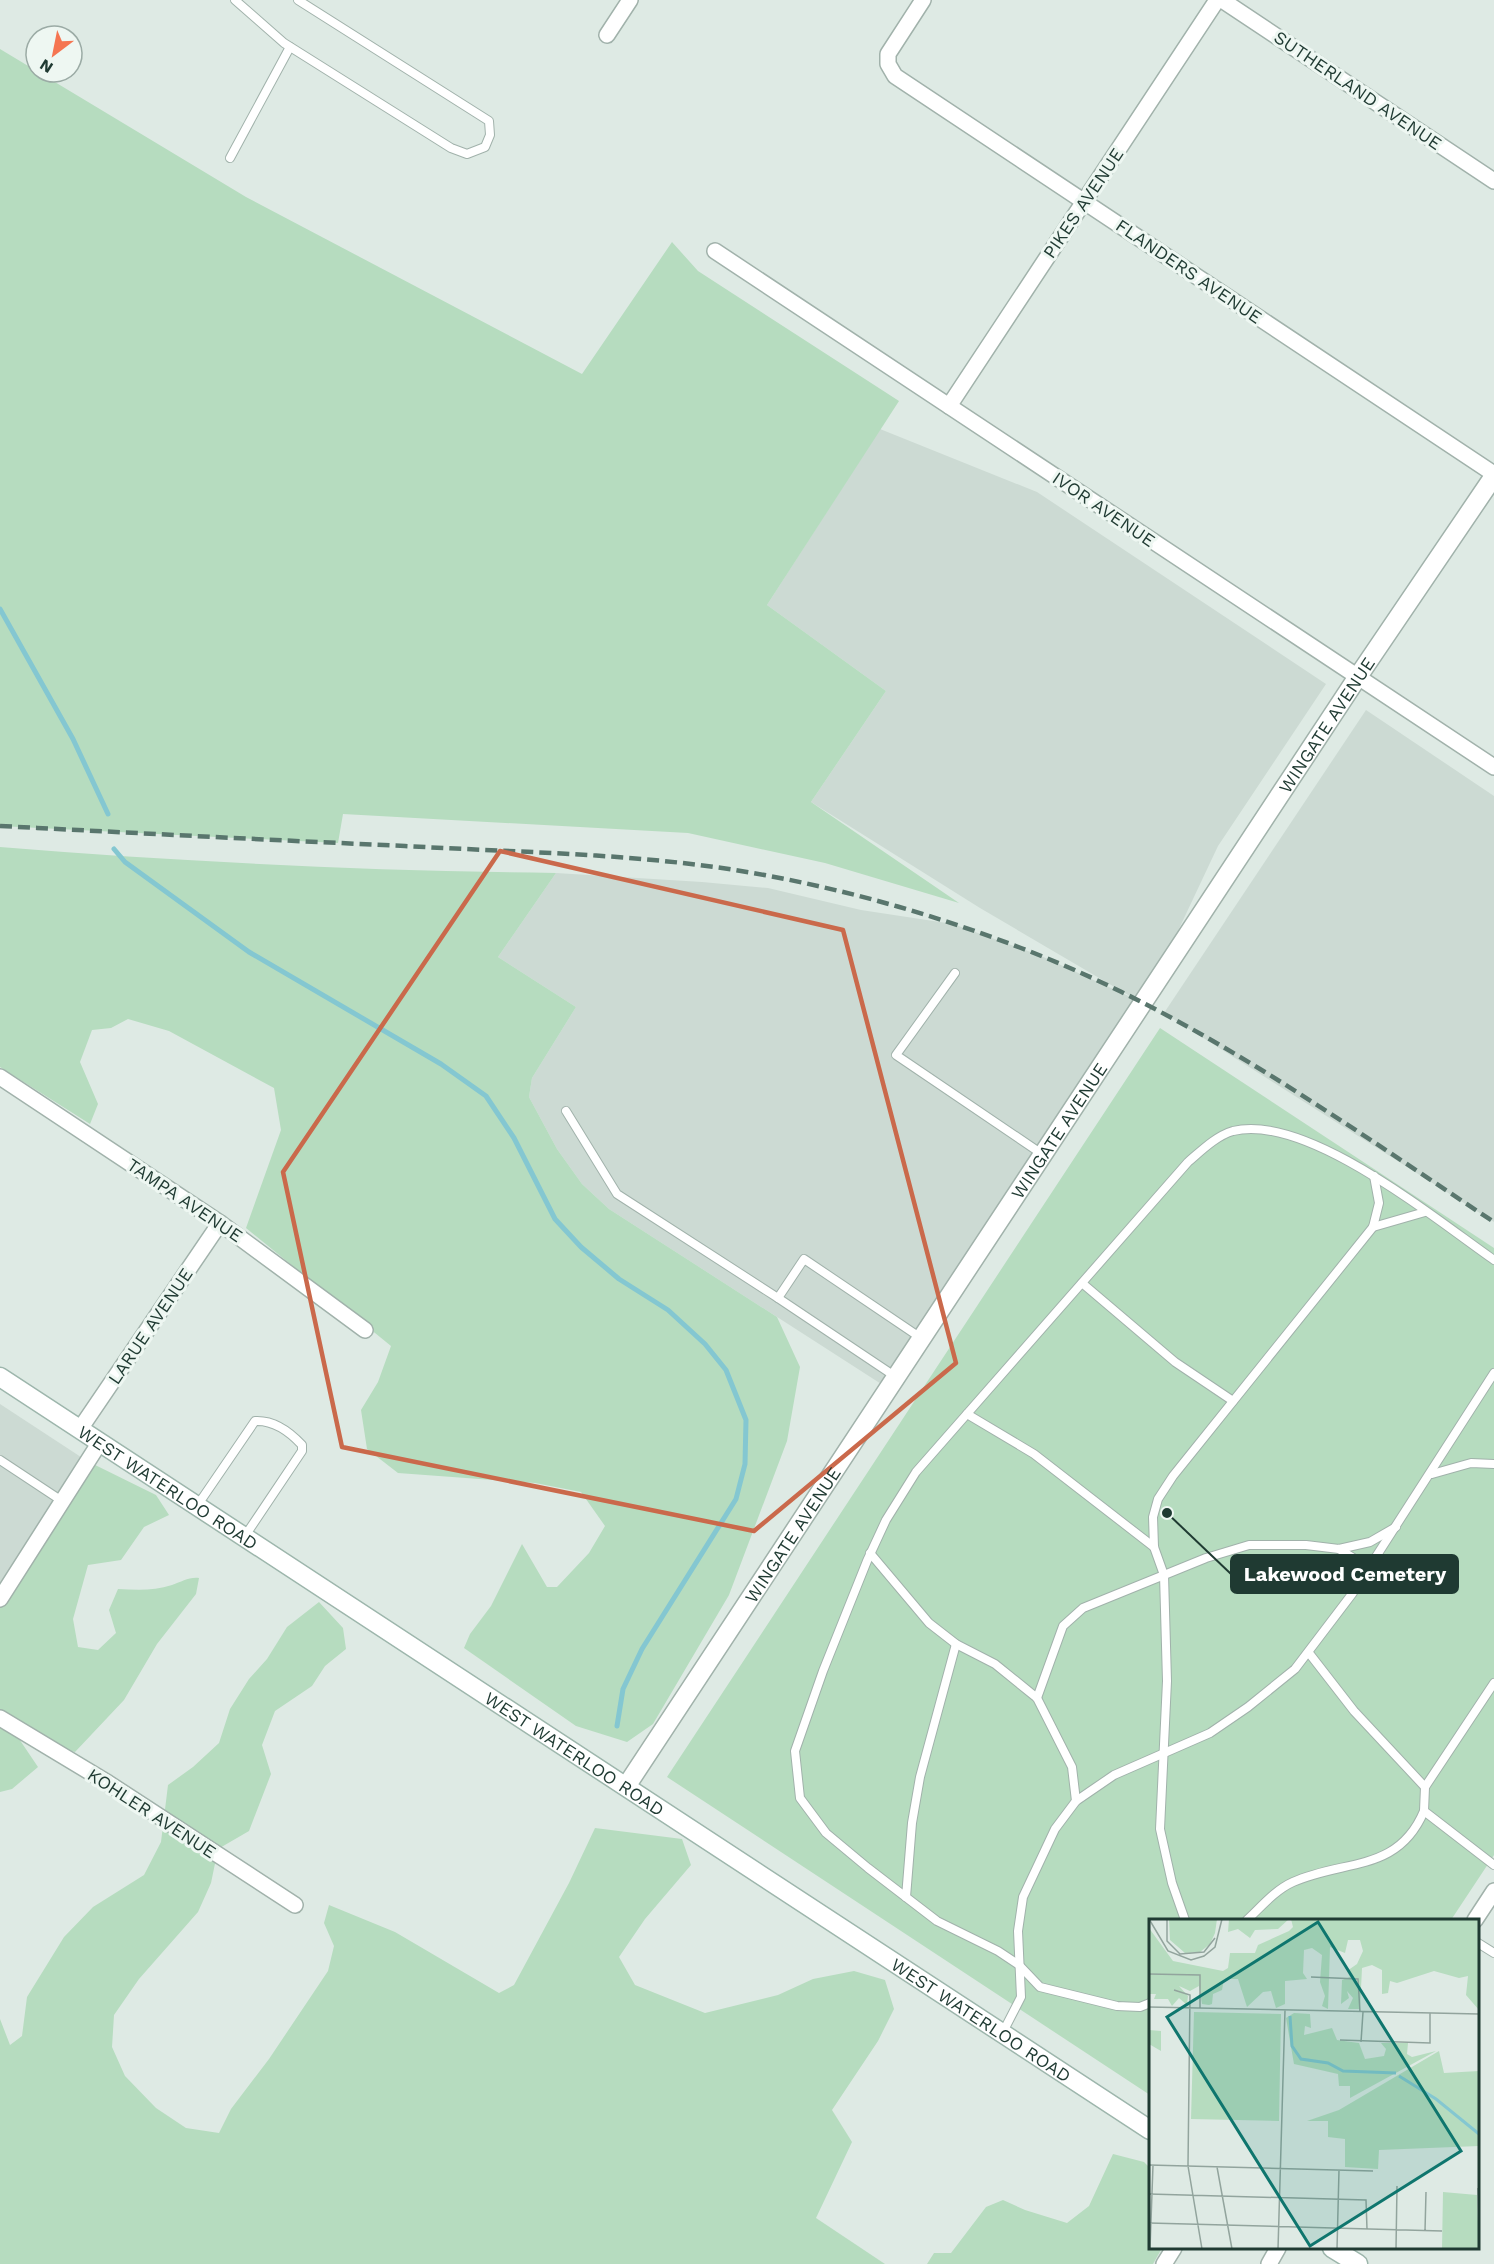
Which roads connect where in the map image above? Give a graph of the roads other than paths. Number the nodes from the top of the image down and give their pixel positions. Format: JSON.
{"nodes":[{"id":1,"x":235,"y":0,"type":"edge"},
{"id":2,"x":298,"y":0,"type":"edge"},
{"id":3,"x":630,"y":0,"type":"edge"},
{"id":4,"x":922,"y":0,"type":"edge"},
{"id":5,"x":1220,"y":0,"type":"edge"},
{"id":6,"x":608,"y":35,"type":"dead end"},
{"id":7,"x":290,"y":48,"type":"junction"},
{"id":8,"x":230,"y":158,"type":"dead end"},
{"id":9,"x":1494,"y":181,"type":"edge"},
{"id":10,"x":1083,"y":201,"type":"junction"},
{"id":11,"x":715,"y":251,"type":"dead end"},
{"id":12,"x":949,"y":406,"type":"junction"},
{"id":13,"x":1494,"y":475,"type":"edge"},
{"id":14,"x":1357,"y":678,"type":"junction"},
{"id":15,"x":1494,"y":767,"type":"edge"},
{"id":16,"x":955,"y":973,"type":"dead end"},
{"id":17,"x":0,"y":1077,"type":"edge"},
{"id":18,"x":566,"y":1111,"type":"dead end"},
{"id":19,"x":1044,"y":1155,"type":"junction"},
{"id":20,"x":1374,"y":1176,"type":"junction"},
{"id":21,"x":1425,"y":1212,"type":"junction"},
{"id":22,"x":220,"y":1223,"type":"junction"},
{"id":23,"x":1373,"y":1227,"type":"junction"},
{"id":24,"x":1494,"y":1260,"type":"edge"},
{"id":25,"x":1082,"y":1282,"type":"junction"},
{"id":26,"x":778,"y":1298,"type":"junction"},
{"id":27,"x":365,"y":1330,"type":"dead end"},
{"id":28,"x":923,"y":1339,"type":"junction"},
{"id":29,"x":1494,"y":1373,"type":"edge"},
{"id":30,"x":0,"y":1377,"type":"edge"},
{"id":31,"x":897,"y":1378,"type":"junction"},
{"id":32,"x":1233,"y":1401,"type":"junction"},
{"id":33,"x":968,"y":1414,"type":"junction"},
{"id":34,"x":80,"y":1429,"type":"junction"},
{"id":35,"x":100,"y":1442,"type":"junction"},
{"id":36,"x":0,"y":1460,"type":"edge"},
{"id":37,"x":1494,"y":1464,"type":"edge"},
{"id":38,"x":1432,"y":1473,"type":"junction"},
{"id":39,"x":62,"y":1501,"type":"junction"},
{"id":40,"x":197,"y":1506,"type":"junction"},
{"id":41,"x":1397,"y":1526,"type":"junction"},
{"id":42,"x":245,"y":1537,"type":"junction"},
{"id":43,"x":1154,"y":1546,"type":"junction"},
{"id":44,"x":1339,"y":1549,"type":"junction"},
{"id":45,"x":870,"y":1553,"type":"junction"},
{"id":46,"x":1164,"y":1575,"type":"junction"},
{"id":47,"x":1364,"y":1576,"type":"junction"},
{"id":48,"x":0,"y":1599,"type":"edge"},
{"id":49,"x":956,"y":1644,"type":"junction"},
{"id":50,"x":1309,"y":1653,"type":"junction"},
{"id":51,"x":1494,"y":1683,"type":"edge"},
{"id":52,"x":1037,"y":1698,"type":"junction"},
{"id":53,"x":4,"y":1720,"type":"edge"},
{"id":54,"x":1164,"y":1753,"type":"junction"},
{"id":55,"x":627,"y":1785,"type":"junction"},
{"id":56,"x":1425,"y":1787,"type":"junction"},
{"id":57,"x":1076,"y":1801,"type":"junction"},
{"id":58,"x":1424,"y":1811,"type":"junction"},
{"id":59,"x":1494,"y":1865,"type":"edge"},
{"id":60,"x":1494,"y":1891,"type":"edge"},
{"id":61,"x":906,"y":1897,"type":"junction"},
{"id":62,"x":295,"y":1905,"type":"dead end"},
{"id":63,"x":1185,"y":1919,"type":"edge"},
{"id":64,"x":1248,"y":1919,"type":"edge"},
{"id":65,"x":1476,"y":1919,"type":"edge"},
{"id":66,"x":1479,"y":1944,"type":"edge"},
{"id":67,"x":1494,"y":1953,"type":"edge"},
{"id":68,"x":1019,"y":1965,"type":"junction"},
{"id":69,"x":1149,"y":2003,"type":"edge"},
{"id":70,"x":1002,"y":2034,"type":"junction"},
{"id":71,"x":1149,"y":2129,"type":"edge"},
{"id":72,"x":1173,"y":2249,"type":"edge"},
{"id":73,"x":1277,"y":2249,"type":"edge"},
{"id":74,"x":1335,"y":2249,"type":"edge"},
{"id":75,"x":1164,"y":2264,"type":"edge"},
{"id":76,"x":1269,"y":2264,"type":"edge"},
{"id":77,"x":1358,"y":2264,"type":"edge"}],
"edges":[{"from":1,"to":7,"type":"lane"},
{"from":2,"to":7,"type":"lane"},
{"from":3,"to":6,"type":"street"},
{"from":4,"to":10,"type":"street","name":"FLANDERS AVENUE"},
{"from":5,"to":9,"type":"street","name":"SUTHERLAND AVENUE"},
{"from":5,"to":10,"type":"street","name":"PIKES AVENUE"},
{"from":7,"to":8,"type":"lane"},
{"from":10,"to":12,"type":"street","name":"PIKES AVENUE"},
{"from":10,"to":13,"type":"street","name":"FLANDERS AVENUE"},
{"from":11,"to":12,"type":"street","name":"IVOR AVENUE"},
{"from":12,"to":14,"type":"street","name":"IVOR AVENUE"},
{"from":13,"to":14,"type":"street","name":"WINGATE AVENUE"},
{"from":14,"to":15,"type":"street","name":"IVOR AVENUE"},
{"from":14,"to":19,"type":"street","name":"WINGATE AVENUE"},
{"from":16,"to":19,"type":"lane"},
{"from":17,"to":22,"type":"street","name":"TAMPA AVENUE"},
{"from":18,"to":26,"type":"lane"},
{"from":19,"to":28,"type":"street","name":"WINGATE AVENUE"},
{"from":20,"to":21,"type":"lane"},
{"from":20,"to":23,"type":"lane"},
{"from":20,"to":25,"type":"lane"},
{"from":21,"to":23,"type":"lane"},
{"from":21,"to":24,"type":"lane"},
{"from":22,"to":27,"type":"street","name":"TAMPA AVENUE"},
{"from":22,"to":34,"type":"street","name":"LARUE AVENUE"},
{"from":23,"to":32,"type":"lane"},
{"from":25,"to":32,"type":"lane"},
{"from":25,"to":33,"type":"lane"},
{"from":26,"to":28,"type":"lane"},
{"from":26,"to":31,"type":"lane"},
{"from":28,"to":31,"type":"street","name":"WINGATE AVENUE"},
{"from":29,"to":38,"type":"lane"},
{"from":30,"to":34,"type":"street","name":"WEST WATERLOO ROAD"},
{"from":31,"to":55,"type":"street","name":"WINGATE AVENUE"},
{"from":32,"to":43,"type":"lane"},
{"from":33,"to":43,"type":"lane"},
{"from":33,"to":45,"type":"lane"},
{"from":34,"to":35,"type":"street","name":"WEST WATERLOO ROAD"},
{"from":35,"to":39,"type":"street"},
{"from":35,"to":40,"type":"street","name":"WEST WATERLOO ROAD"},
{"from":36,"to":39,"type":"lane"},
{"from":37,"to":38,"type":"lane"},
{"from":38,"to":41,"type":"lane"},
{"from":39,"to":48,"type":"street"},
{"from":40,"to":42,"type":"street","name":"WEST WATERLOO ROAD"},
{"from":40,"to":42,"type":"lane"},
{"from":41,"to":44,"type":"lane"},
{"from":41,"to":47,"type":"lane"},
{"from":42,"to":55,"type":"street","name":"WEST WATERLOO ROAD"},
{"from":43,"to":46,"type":"lane"},
{"from":44,"to":46,"type":"lane"},
{"from":44,"to":47,"type":"lane"},
{"from":45,"to":49,"type":"lane"},
{"from":45,"to":61,"type":"lane"},
{"from":46,"to":52,"type":"lane"},
{"from":46,"to":54,"type":"lane"},
{"from":47,"to":50,"type":"lane"},
{"from":49,"to":52,"type":"lane"},
{"from":49,"to":61,"type":"lane"},
{"from":50,"to":54,"type":"lane"},
{"from":50,"to":56,"type":"lane"},
{"from":51,"to":56,"type":"lane"},
{"from":52,"to":57,"type":"lane"},
{"from":53,"to":62,"type":"street","name":"KOHLER AVENUE"},
{"from":54,"to":57,"type":"lane"},
{"from":54,"to":63,"type":"lane"},
{"from":55,"to":70,"type":"street","name":"WEST WATERLOO ROAD"},
{"from":56,"to":58,"type":"lane"},
{"from":57,"to":68,"type":"lane"},
{"from":58,"to":59,"type":"lane"},
{"from":58,"to":64,"type":"lane"},
{"from":60,"to":65,"type":"street"},
{"from":61,"to":68,"type":"lane"},
{"from":66,"to":67,"type":"lane"},
{"from":68,"to":69,"type":"lane"},
{"from":68,"to":70,"type":"lane"},
{"from":70,"to":71,"type":"street","name":"WEST WATERLOO ROAD"},
{"from":72,"to":75,"type":"street"},
{"from":73,"to":76,"type":"street"},
{"from":74,"to":77,"type":"street"}]}
